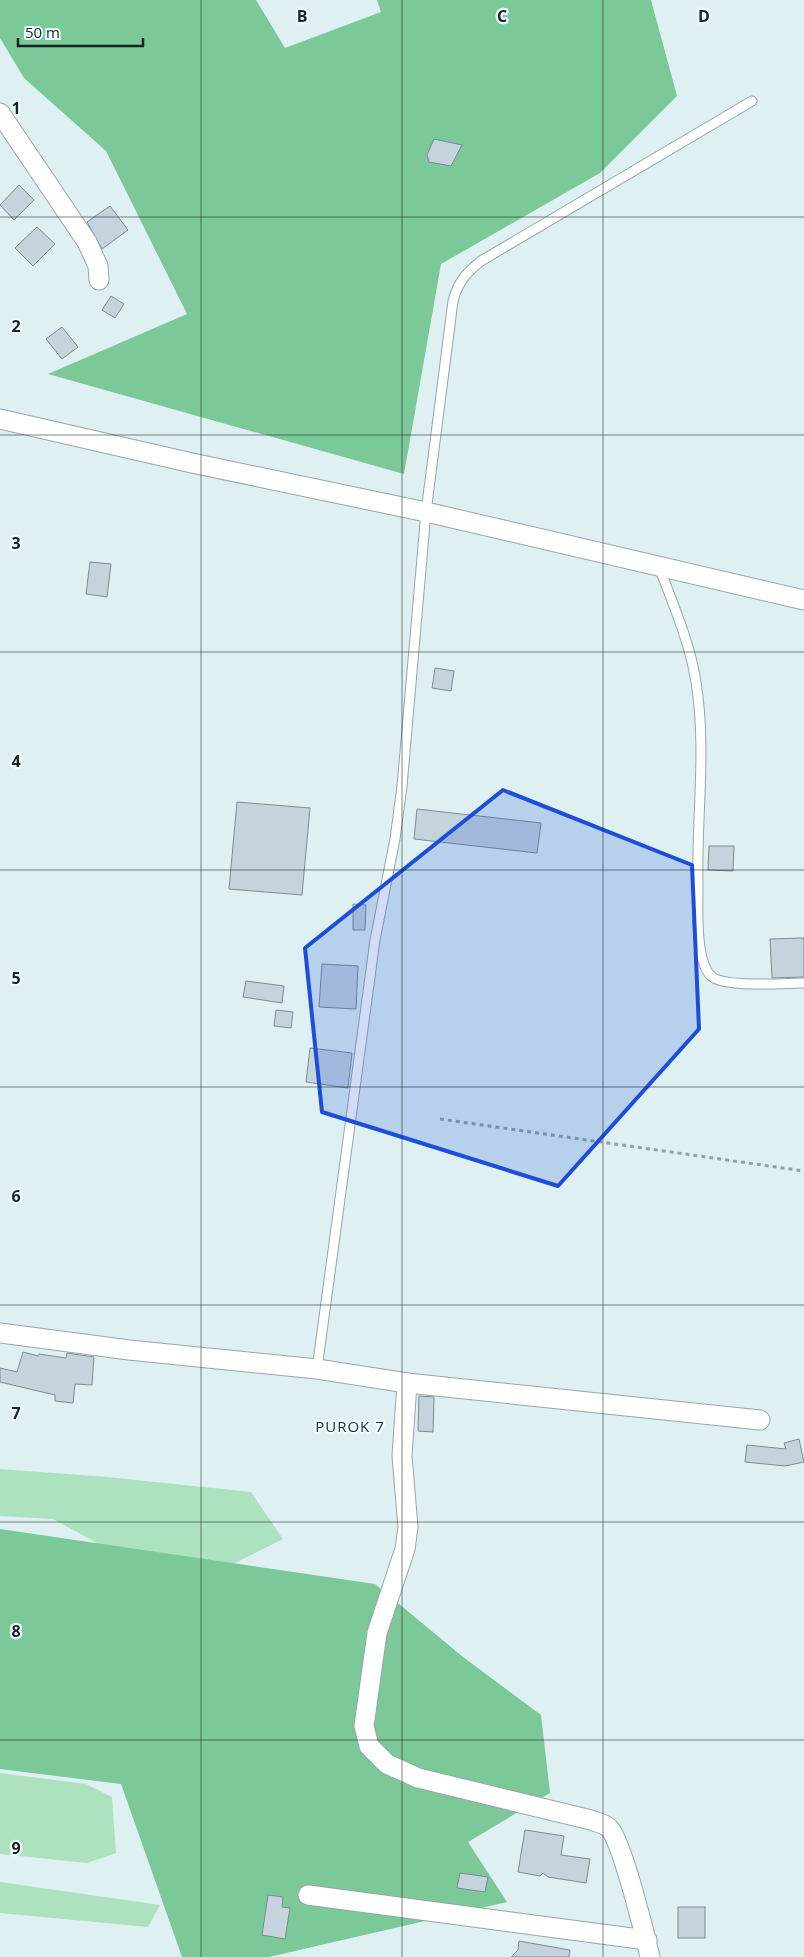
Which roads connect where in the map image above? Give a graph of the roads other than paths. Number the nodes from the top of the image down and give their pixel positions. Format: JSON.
{"nodes":[{"id":1,"x":752,"y":101,"type":"dead end"},
{"id":2,"x":0,"y":113,"type":"edge"},
{"id":3,"x":99,"y":280,"type":"dead end"},
{"id":4,"x":0,"y":419,"type":"edge"},
{"id":5,"x":426,"y":512,"type":"junction"},
{"id":6,"x":659,"y":567,"type":"junction"},
{"id":7,"x":804,"y":600,"type":"edge"},
{"id":8,"x":804,"y":983,"type":"edge"},
{"id":9,"x":0,"y":1333,"type":"edge"},
{"id":10,"x":318,"y":1370,"type":"junction"},
{"id":11,"x":407,"y":1383,"type":"junction"},
{"id":12,"x":760,"y":1420,"type":"dead end"},
{"id":13,"x":308,"y":1895,"type":"dead end"},
{"id":14,"x":648,"y":1949,"type":"edge"}],
"edges":[{"from":1,"to":5,"type":"lane"},
{"from":2,"to":3,"type":"street"},
{"from":4,"to":5,"type":"street"},
{"from":5,"to":6,"type":"street"},
{"from":5,"to":10,"type":"lane"},
{"from":6,"to":7,"type":"street"},
{"from":6,"to":8,"type":"lane"},
{"from":9,"to":10,"type":"street"},
{"from":10,"to":11,"type":"street"},
{"from":11,"to":12,"type":"street"},
{"from":11,"to":14,"type":"street"},
{"from":13,"to":14,"type":"street"}]}
